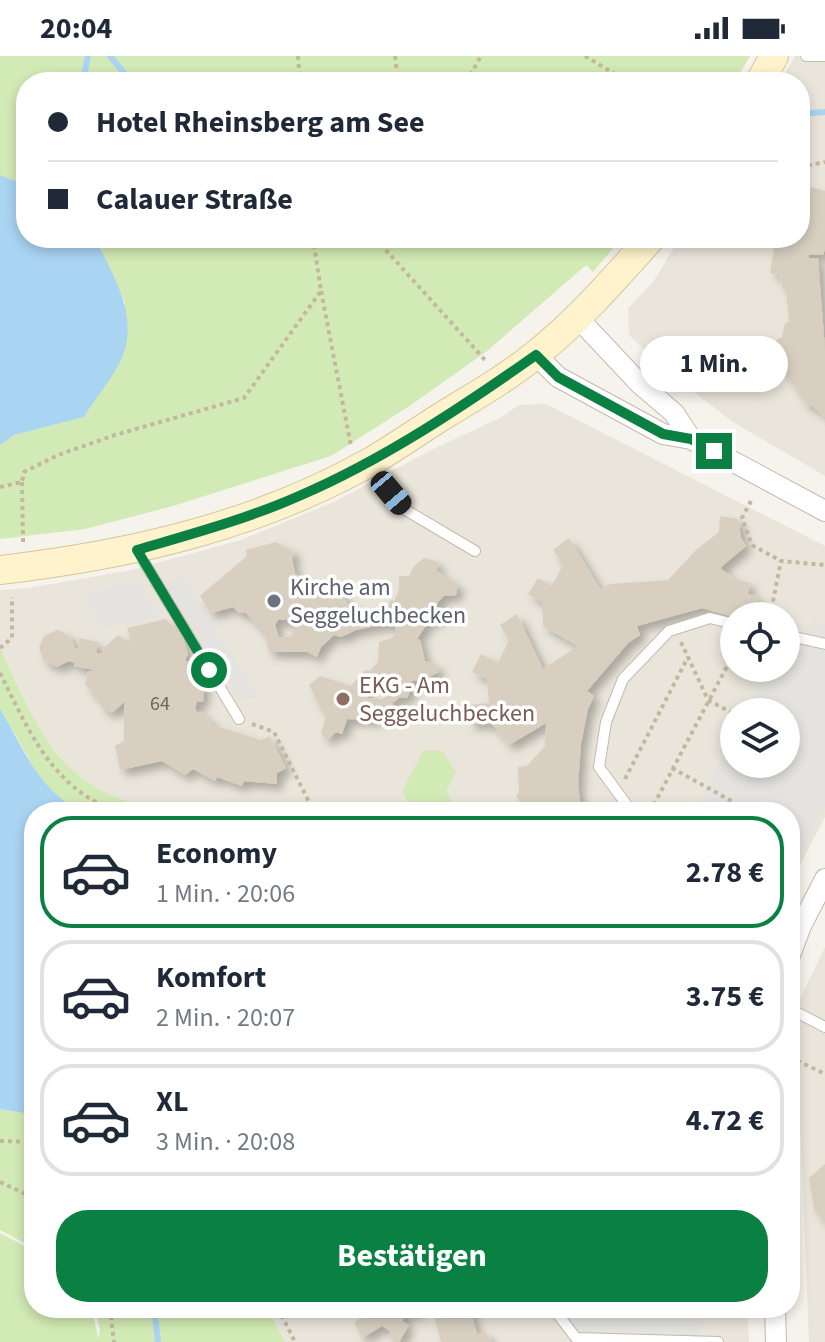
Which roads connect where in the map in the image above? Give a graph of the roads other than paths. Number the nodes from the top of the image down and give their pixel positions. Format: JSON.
{"nodes":[{"id":1,"x":806,"y":56,"type":"edge"},
{"id":2,"x":825,"y":56,"type":"edge"},
{"id":3,"x":642,"y":248,"type":"edge"},
{"id":4,"x":577,"y":317,"type":"junction"},
{"id":5,"x":536,"y":355,"type":"junction"},
{"id":6,"x":691,"y":439,"type":"junction"},
{"id":7,"x":361,"y":453,"type":"junction"},
{"id":8,"x":825,"y":511,"type":"edge"},
{"id":9,"x":137,"y":550,"type":"junction"},
{"id":10,"x":475,"y":551,"type":"dead end"},
{"id":11,"x":0,"y":570,"type":"edge"},
{"id":12,"x":720,"y":620,"type":"edge"},
{"id":13,"x":800,"y":638,"type":"edge"},
{"id":14,"x":825,"y":644,"type":"edge"},
{"id":15,"x":239,"y":719,"type":"road end"},
{"id":16,"x":625,"y":802,"type":"edge"},
{"id":17,"x":825,"y":879,"type":"edge"},
{"id":18,"x":800,"y":916,"type":"edge"},
{"id":19,"x":800,"y":1014,"type":"edge"},
{"id":20,"x":825,"y":1027,"type":"edge"},
{"id":21,"x":561,"y":1318,"type":"edge"},
{"id":22,"x":775,"y":1318,"type":"edge"},
{"id":23,"x":718,"y":1342,"type":"edge"},
{"id":24,"x":776,"y":1342,"type":"edge"}],
"edges":[{"from":1,"to":2,"type":"lane"},
{"from":3,"to":4,"type":"street"},
{"from":4,"to":5,"type":"street"},
{"from":4,"to":6,"type":"street"},
{"from":5,"to":6,"type":"street"},
{"from":5,"to":7,"type":"street"},
{"from":6,"to":8,"type":"street"},
{"from":7,"to":9,"type":"street"},
{"from":7,"to":10,"type":"lane"},
{"from":9,"to":11,"type":"street"},
{"from":9,"to":15,"type":"lane"},
{"from":12,"to":16,"type":"lane"},
{"from":13,"to":14,"type":"lane"},
{"from":17,"to":18,"type":"street"},
{"from":19,"to":20,"type":"lane"},
{"from":21,"to":23,"type":"lane"},
{"from":22,"to":24,"type":"street"}]}
